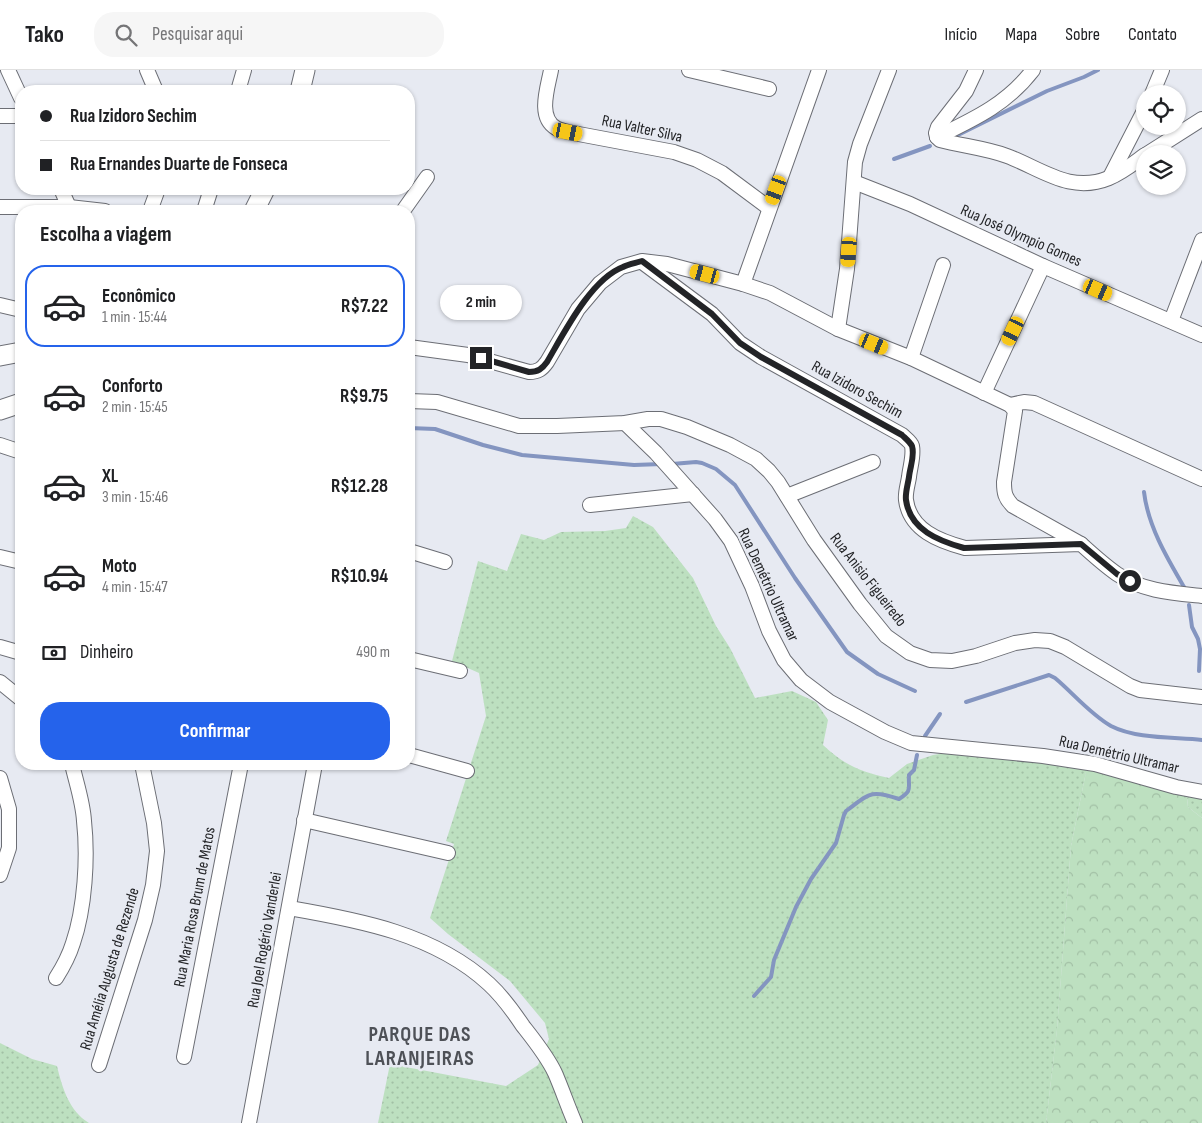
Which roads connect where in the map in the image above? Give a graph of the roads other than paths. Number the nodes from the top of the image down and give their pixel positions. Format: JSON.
{"nodes":[{"id":1,"x":8,"y":70,"type":"edge"},
{"id":2,"x":147,"y":70,"type":"edge"},
{"id":3,"x":244,"y":70,"type":"edge"},
{"id":4,"x":305,"y":70,"type":"edge"},
{"id":5,"x":551,"y":70,"type":"edge"},
{"id":6,"x":689,"y":70,"type":"edge"},
{"id":7,"x":819,"y":70,"type":"edge"},
{"id":8,"x":888,"y":70,"type":"edge"},
{"id":9,"x":976,"y":70,"type":"edge"},
{"id":10,"x":1034,"y":70,"type":"edge"},
{"id":11,"x":1162,"y":70,"type":"edge"},
{"id":12,"x":15,"y":85,"type":"edge"},
{"id":13,"x":153,"y":85,"type":"edge"},
{"id":14,"x":240,"y":85,"type":"edge"},
{"id":15,"x":301,"y":85,"type":"edge"},
{"id":16,"x":1156,"y":85,"type":"edge"},
{"id":17,"x":769,"y":89,"type":"dead end"},
{"id":18,"x":0,"y":116,"type":"edge"},
{"id":19,"x":15,"y":116,"type":"edge"},
{"id":20,"x":1202,"y":119,"type":"edge"},
{"id":21,"x":1136,"y":127,"type":"edge"},
{"id":22,"x":937,"y":137,"type":"junction"},
{"id":23,"x":1160,"y":145,"type":"edge"},
{"id":24,"x":1136,"y":161,"type":"edge"},
{"id":25,"x":427,"y":178,"type":"dead end"},
{"id":26,"x":1110,"y":178,"type":"junction"},
{"id":27,"x":854,"y":182,"type":"junction"},
{"id":28,"x":415,"y":194,"type":"edge"},
{"id":29,"x":0,"y":207,"type":"edge"},
{"id":30,"x":15,"y":207,"type":"edge"},
{"id":31,"x":769,"y":208,"type":"junction"},
{"id":32,"x":1202,"y":240,"type":"edge"},
{"id":33,"x":642,"y":261,"type":"junction"},
{"id":34,"x":944,"y":265,"type":"dead end"},
{"id":35,"x":1043,"y":266,"type":"junction"},
{"id":36,"x":743,"y":284,"type":"junction"},
{"id":37,"x":0,"y":305,"type":"edge"},
{"id":38,"x":15,"y":309,"type":"edge"},
{"id":39,"x":1171,"y":321,"type":"junction"},
{"id":40,"x":838,"y":329,"type":"junction"},
{"id":41,"x":1202,"y":335,"type":"edge"},
{"id":42,"x":415,"y":348,"type":"edge"},
{"id":43,"x":15,"y":353,"type":"edge"},
{"id":44,"x":0,"y":356,"type":"edge"},
{"id":45,"x":911,"y":358,"type":"junction"},
{"id":46,"x":984,"y":393,"type":"junction"},
{"id":47,"x":415,"y":401,"type":"edge"},
{"id":48,"x":15,"y":405,"type":"edge"},
{"id":49,"x":1010,"y":405,"type":"junction"},
{"id":50,"x":0,"y":410,"type":"edge"},
{"id":51,"x":625,"y":423,"type":"junction"},
{"id":52,"x":0,"y":445,"type":"edge"},
{"id":53,"x":15,"y":450,"type":"edge"},
{"id":54,"x":873,"y":462,"type":"dead end"},
{"id":55,"x":1202,"y":479,"type":"edge"},
{"id":56,"x":693,"y":494,"type":"junction"},
{"id":57,"x":787,"y":496,"type":"junction"},
{"id":58,"x":590,"y":505,"type":"dead end"},
{"id":59,"x":1081,"y":544,"type":"junction"},
{"id":60,"x":415,"y":553,"type":"edge"},
{"id":61,"x":0,"y":557,"type":"edge"},
{"id":62,"x":15,"y":561,"type":"edge"},
{"id":63,"x":445,"y":562,"type":"dead end"},
{"id":64,"x":1202,"y":596,"type":"edge"},
{"id":65,"x":0,"y":647,"type":"edge"},
{"id":66,"x":15,"y":651,"type":"edge"},
{"id":67,"x":415,"y":660,"type":"edge"},
{"id":68,"x":460,"y":671,"type":"dead end"},
{"id":69,"x":0,"y":682,"type":"edge"},
{"id":70,"x":15,"y":694,"type":"edge"},
{"id":71,"x":1202,"y":698,"type":"edge"},
{"id":72,"x":415,"y":757,"type":"edge"},
{"id":73,"x":73,"y":770,"type":"edge"},
{"id":74,"x":143,"y":770,"type":"edge"},
{"id":75,"x":240,"y":770,"type":"edge"},
{"id":76,"x":314,"y":770,"type":"edge"},
{"id":77,"x":467,"y":771,"type":"dead end"},
{"id":78,"x":0,"y":778,"type":"edge"},
{"id":79,"x":1202,"y":792,"type":"edge"},
{"id":80,"x":304,"y":820,"type":"junction"},
{"id":81,"x":448,"y":853,"type":"dead end"},
{"id":82,"x":0,"y":876,"type":"edge"},
{"id":83,"x":289,"y":908,"type":"junction"},
{"id":84,"x":56,"y":978,"type":"dead end"},
{"id":85,"x":184,"y":1056,"type":"dead end"},
{"id":86,"x":99,"y":1065,"type":"dead end"},
{"id":87,"x":249,"y":1123,"type":"edge"},
{"id":88,"x":575,"y":1123,"type":"edge"}],
"edges":[{"from":1,"to":12,"type":"street"},
{"from":2,"to":13,"type":"street"},
{"from":3,"to":14,"type":"street"},
{"from":4,"to":15,"type":"highway"},
{"from":5,"to":31,"type":"street","name":"Rua Valter Silva"},
{"from":6,"to":17,"type":"street"},
{"from":7,"to":31,"type":"street"},
{"from":8,"to":27,"type":"street"},
{"from":9,"to":22,"type":"street"},
{"from":10,"to":22,"type":"street"},
{"from":11,"to":16,"type":"street"},
{"from":18,"to":19,"type":"street"},
{"from":20,"to":23,"type":"street"},
{"from":21,"to":26,"type":"street"},
{"from":22,"to":26,"type":"street"},
{"from":24,"to":26,"type":"street"},
{"from":25,"to":28,"type":"street"},
{"from":27,"to":35,"type":"street","name":"Rua José Olympio Gomes"},
{"from":27,"to":40,"type":"street"},
{"from":29,"to":30,"type":"street"},
{"from":31,"to":36,"type":"street"},
{"from":32,"to":39,"type":"street"},
{"from":33,"to":36,"type":"street"},
{"from":33,"to":42,"type":"street"},
{"from":33,"to":59,"type":"street","name":"Rua Izidoro Sechim"},
{"from":34,"to":45,"type":"street"},
{"from":35,"to":39,"type":"street","name":"Rua José Olympio Gomes"},
{"from":35,"to":46,"type":"street"},
{"from":36,"to":40,"type":"street"},
{"from":37,"to":38,"type":"street"},
{"from":39,"to":41,"type":"street","name":"Rua José Olympio Gomes"},
{"from":40,"to":45,"type":"street"},
{"from":43,"to":44,"type":"highway"},
{"from":45,"to":46,"type":"street"},
{"from":46,"to":49,"type":"street"},
{"from":47,"to":51,"type":"street"},
{"from":48,"to":50,"type":"highway"},
{"from":49,"to":55,"type":"street"},
{"from":49,"to":59,"type":"street"},
{"from":51,"to":56,"type":"street","name":"Rua Demétrio Ultramar"},
{"from":51,"to":57,"type":"street","name":"Rua Anisio Figueiredo"},
{"from":52,"to":53,"type":"street"},
{"from":54,"to":57,"type":"street"},
{"from":56,"to":58,"type":"street"},
{"from":56,"to":79,"type":"street","name":"Rua Demétrio Ultramar"},
{"from":57,"to":71,"type":"street","name":"Rua Anisio Figueiredo"},
{"from":59,"to":64,"type":"street"},
{"from":60,"to":63,"type":"street"},
{"from":61,"to":62,"type":"street"},
{"from":65,"to":66,"type":"street"},
{"from":67,"to":68,"type":"street"},
{"from":69,"to":70,"type":"street"},
{"from":72,"to":77,"type":"street"},
{"from":73,"to":84,"type":"street"},
{"from":74,"to":86,"type":"street","name":"Rua Amélia Augusta de Rezende"},
{"from":75,"to":85,"type":"street","name":"Rua Maria Rosa Brum de Matos"},
{"from":76,"to":80,"type":"street","name":"Rua Joel Rogério Vanderlei"},
{"from":78,"to":82,"type":"street"},
{"from":80,"to":81,"type":"street"},
{"from":80,"to":83,"type":"street","name":"Rua Joel Rogério Vanderlei"},
{"from":83,"to":87,"type":"street","name":"Rua Joel Rogério Vanderlei"},
{"from":83,"to":88,"type":"street"}]}
